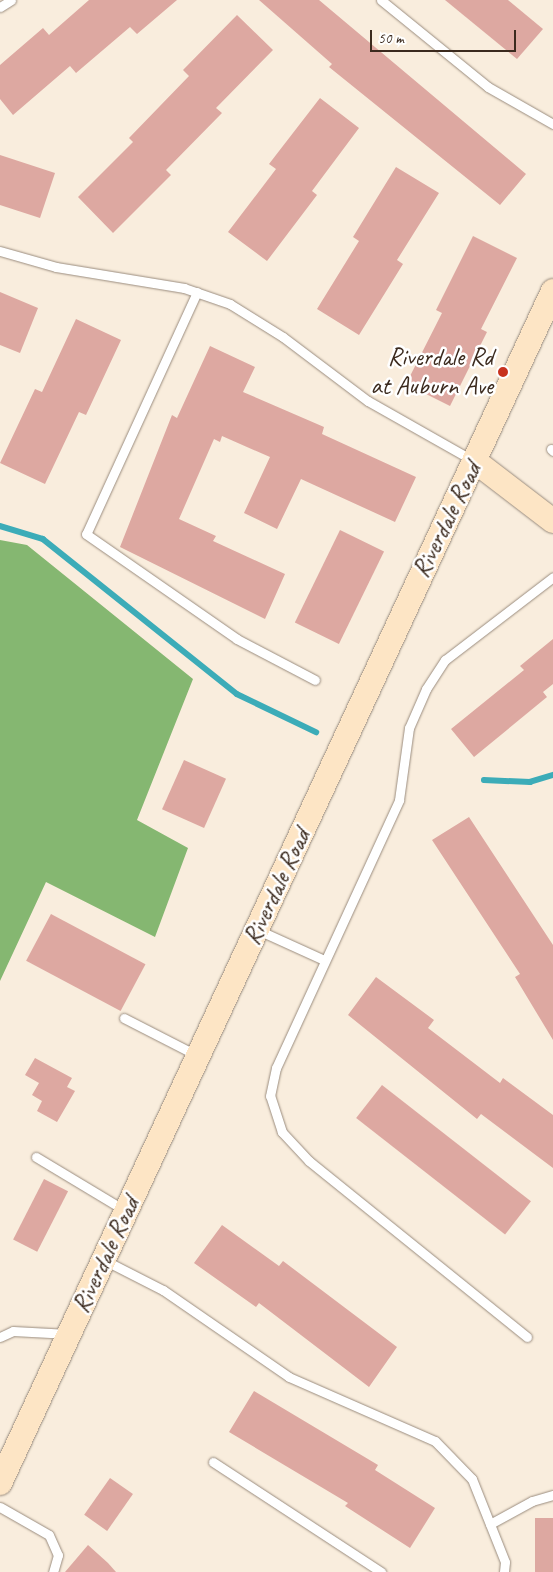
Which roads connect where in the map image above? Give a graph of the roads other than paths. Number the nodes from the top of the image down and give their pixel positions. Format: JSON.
{"nodes":[{"id":1,"x":11,"y":0,"type":"edge"},
{"id":2,"x":381,"y":0,"type":"edge"},
{"id":3,"x":0,"y":7,"type":"edge"},
{"id":4,"x":553,"y":124,"type":"edge"},
{"id":5,"x":0,"y":251,"type":"edge"},
{"id":6,"x":197,"y":292,"type":"junction"},
{"id":7,"x":550,"y":305,"type":"edge"},
{"id":8,"x":476,"y":462,"type":"junction"},
{"id":9,"x":553,"y":521,"type":"edge"},
{"id":10,"x":553,"y":577,"type":"edge"},
{"id":11,"x":315,"y":680,"type":"dead end"},
{"id":12,"x":257,"y":930,"type":"junction"},
{"id":13,"x":324,"y":960,"type":"junction"},
{"id":14,"x":124,"y":1018,"type":"dead end"},
{"id":15,"x":199,"y":1056,"type":"junction"},
{"id":16,"x":36,"y":1157,"type":"dead end"},
{"id":17,"x":126,"y":1211,"type":"junction"},
{"id":18,"x":104,"y":1260,"type":"junction"},
{"id":19,"x":70,"y":1334,"type":"junction"},
{"id":20,"x":527,"y":1336,"type":"dead end"},
{"id":21,"x":0,"y":1337,"type":"edge"},
{"id":22,"x":213,"y":1462,"type":"dead end"},
{"id":23,"x":0,"y":1483,"type":"edge"},
{"id":24,"x":553,"y":1495,"type":"edge"},
{"id":25,"x":0,"y":1507,"type":"edge"},
{"id":26,"x":490,"y":1524,"type":"junction"},
{"id":27,"x":52,"y":1572,"type":"edge"},
{"id":28,"x":381,"y":1572,"type":"edge"},
{"id":29,"x":504,"y":1572,"type":"edge"}],
"edges":[{"from":1,"to":3,"type":"lane"},
{"from":2,"to":4,"type":"lane"},
{"from":5,"to":6,"type":"lane"},
{"from":6,"to":8,"type":"lane"},
{"from":6,"to":11,"type":"lane"},
{"from":7,"to":8,"type":"main road","name":"Riverdale Road"},
{"from":8,"to":9,"type":"main road"},
{"from":8,"to":12,"type":"main road","name":"Riverdale Road"},
{"from":10,"to":13,"type":"lane"},
{"from":12,"to":13,"type":"lane"},
{"from":12,"to":15,"type":"main road","name":"Riverdale Road"},
{"from":13,"to":20,"type":"lane"},
{"from":14,"to":15,"type":"lane"},
{"from":15,"to":17,"type":"main road","name":"Riverdale Road"},
{"from":16,"to":17,"type":"lane"},
{"from":17,"to":18,"type":"main road","name":"Riverdale Road"},
{"from":18,"to":19,"type":"main road","name":"Riverdale Road"},
{"from":18,"to":26,"type":"lane"},
{"from":19,"to":21,"type":"lane"},
{"from":19,"to":23,"type":"main road","name":"Riverdale Road"},
{"from":22,"to":28,"type":"lane"},
{"from":24,"to":26,"type":"lane"},
{"from":25,"to":27,"type":"lane"},
{"from":26,"to":29,"type":"lane"}]}
